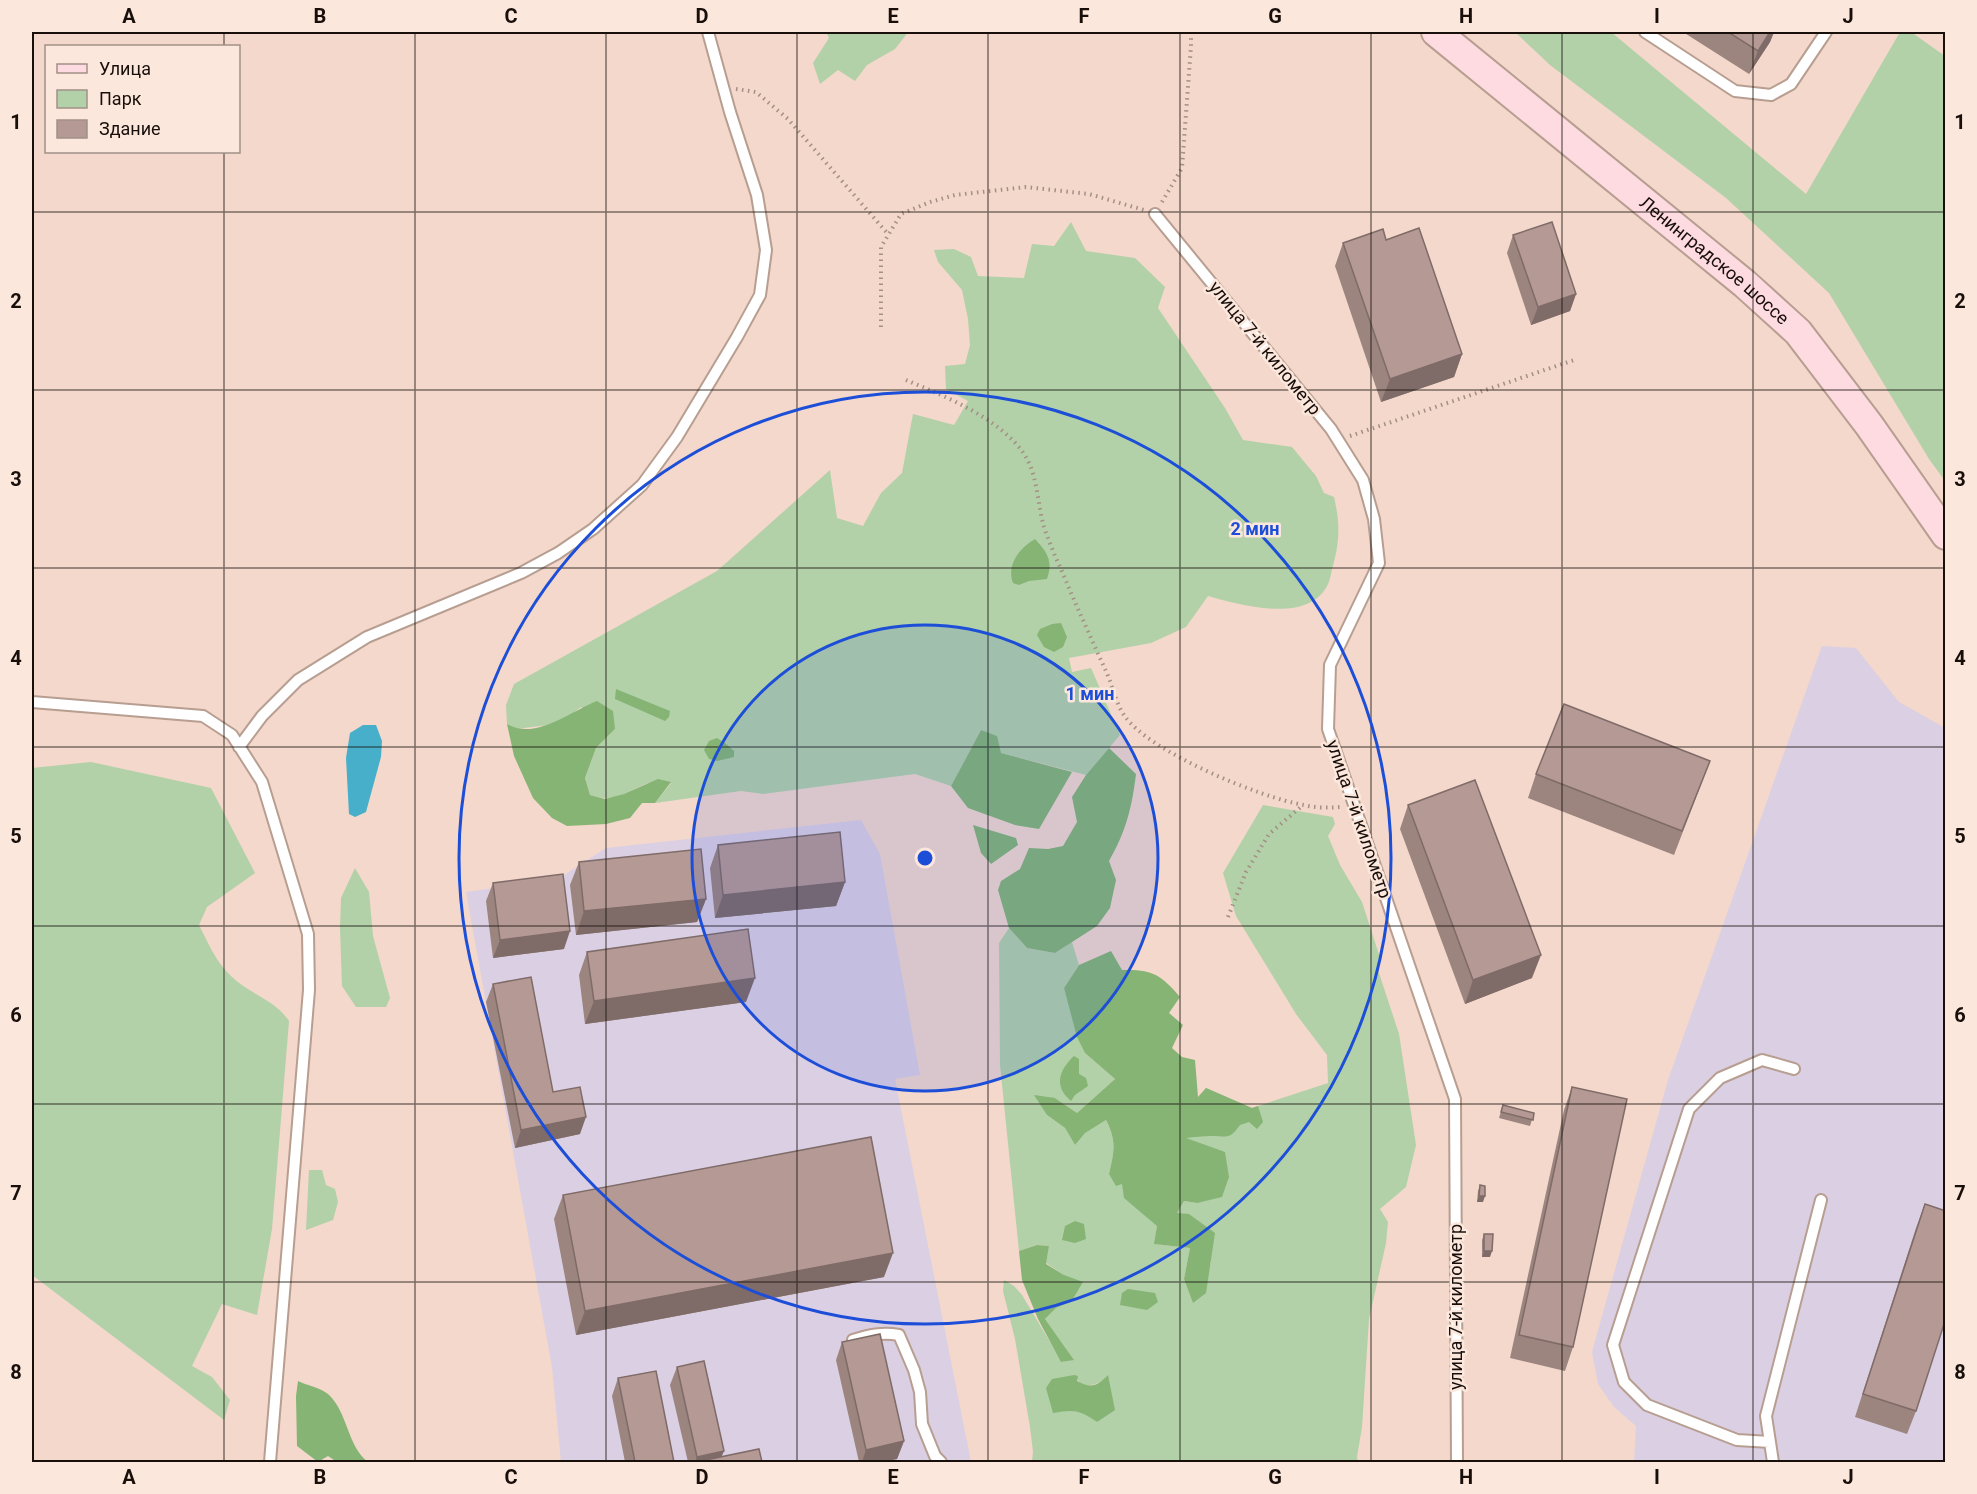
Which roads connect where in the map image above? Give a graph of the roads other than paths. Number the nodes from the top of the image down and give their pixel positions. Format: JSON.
{"nodes":[{"id":1,"x":708,"y":32,"type":"edge"},
{"id":2,"x":1436,"y":32,"type":"edge"},
{"id":3,"x":1645,"y":32,"type":"edge"},
{"id":4,"x":1826,"y":32,"type":"edge"},
{"id":5,"x":1155,"y":214,"type":"road end"},
{"id":6,"x":1946,"y":535,"type":"edge"},
{"id":7,"x":32,"y":702,"type":"edge"},
{"id":8,"x":239,"y":747,"type":"junction"},
{"id":9,"x":1794,"y":1069,"type":"dead end"},
{"id":10,"x":1821,"y":1200,"type":"dead end"},
{"id":11,"x":853,"y":1350,"type":"edge"},
{"id":12,"x":1770,"y":1442,"type":"junction"},
{"id":13,"x":270,"y":1462,"type":"edge"},
{"id":14,"x":940,"y":1462,"type":"edge"},
{"id":15,"x":1457,"y":1462,"type":"edge"},
{"id":16,"x":1773,"y":1462,"type":"edge"}],
"edges":[{"from":1,"to":8,"type":"lane"},
{"from":2,"to":6,"type":"main road","name":"Ленинградское шоссе"},
{"from":3,"to":4,"type":"lane"},
{"from":5,"to":15,"type":"lane","name":"улица 7-й километр"},
{"from":7,"to":8,"type":"lane"},
{"from":8,"to":13,"type":"lane"},
{"from":9,"to":12,"type":"lane"},
{"from":10,"to":12,"type":"lane"},
{"from":11,"to":14,"type":"lane"},
{"from":12,"to":16,"type":"lane"}]}
